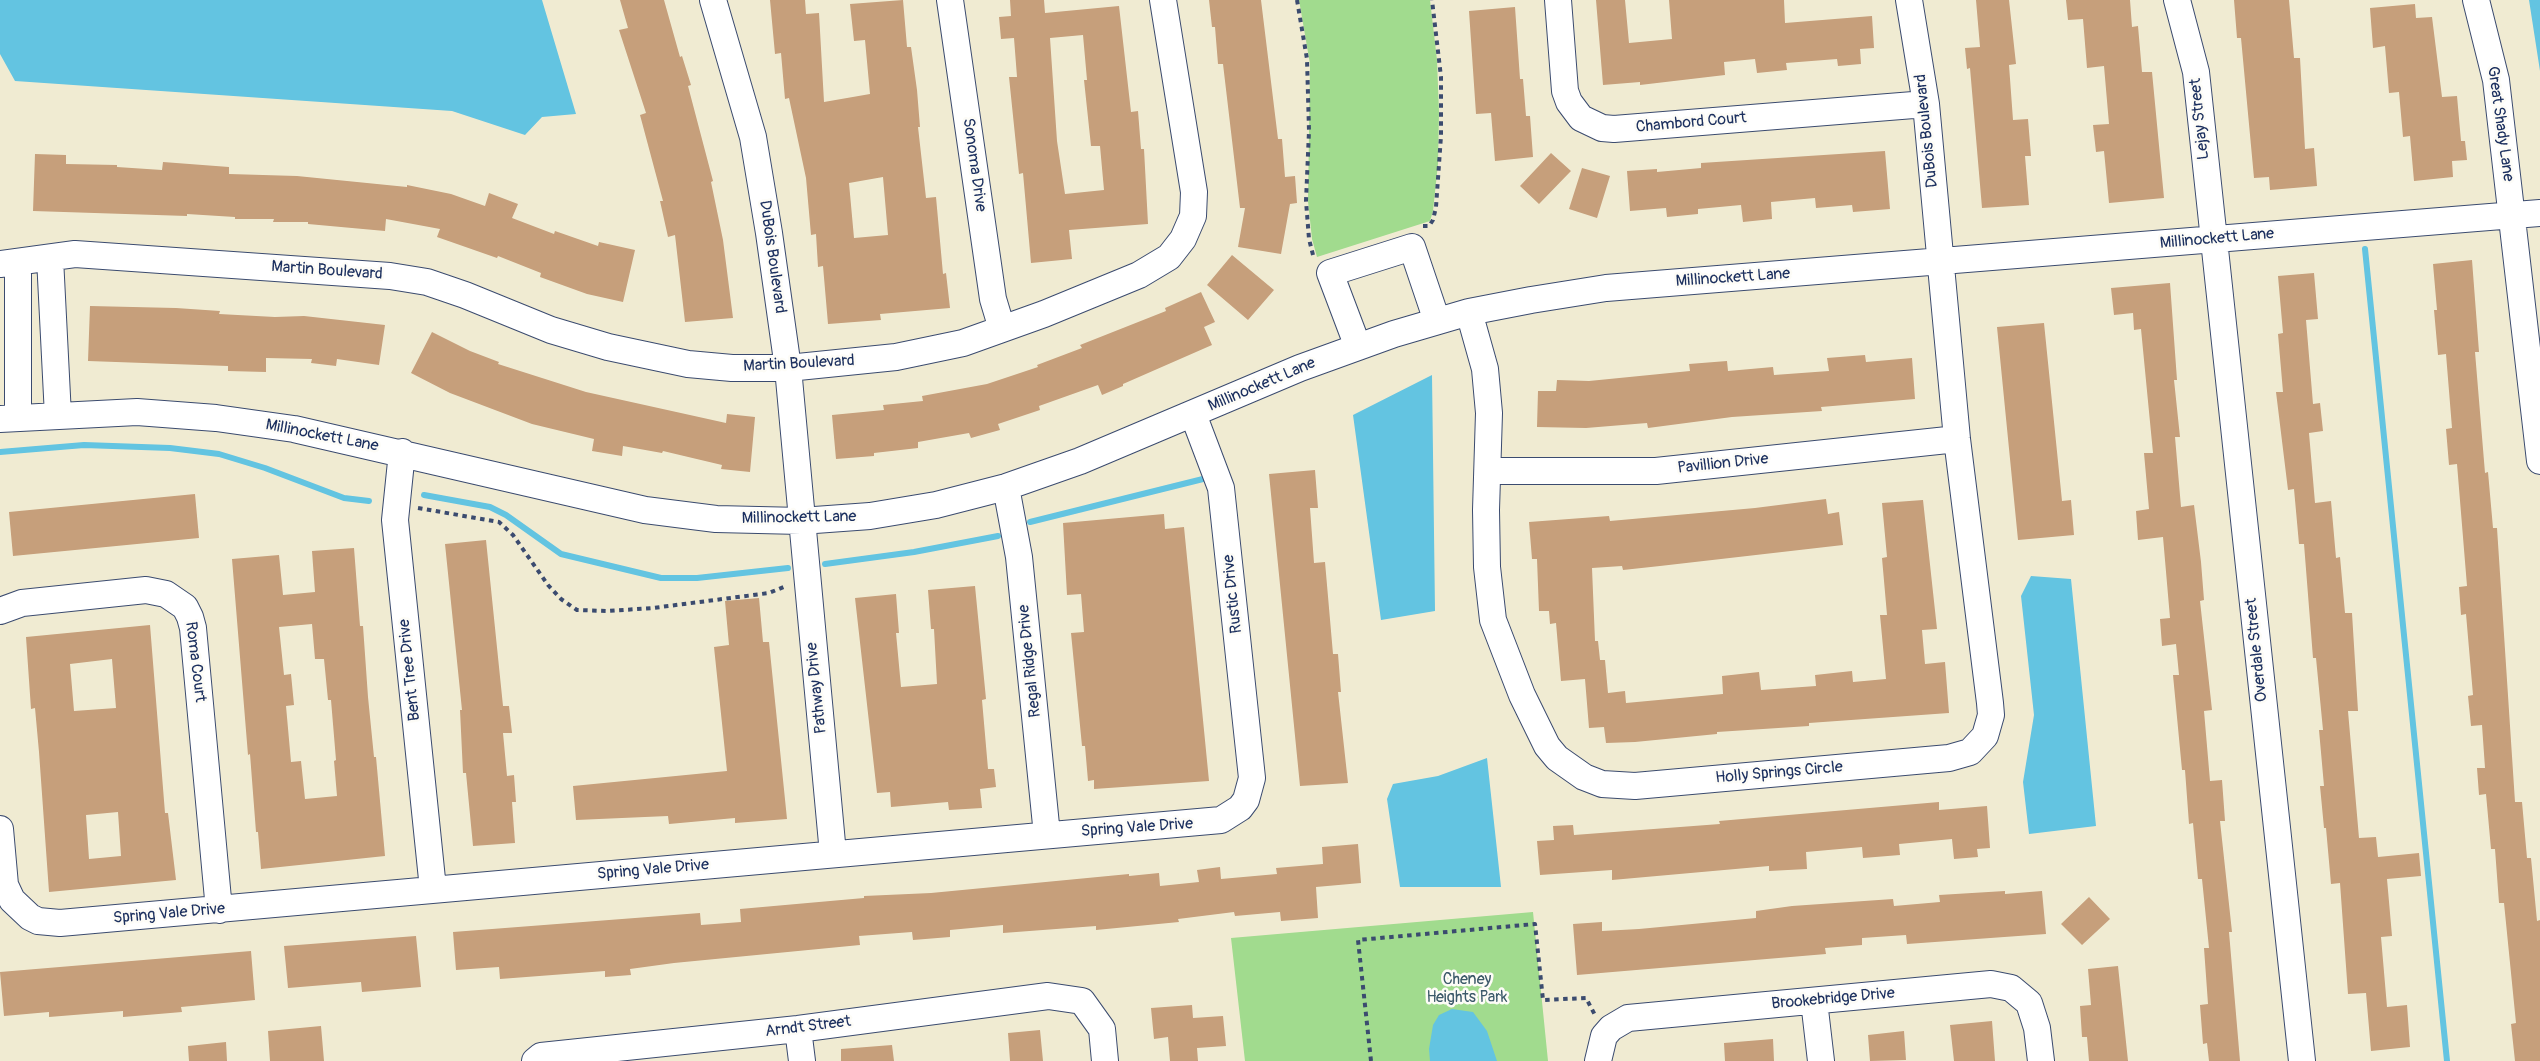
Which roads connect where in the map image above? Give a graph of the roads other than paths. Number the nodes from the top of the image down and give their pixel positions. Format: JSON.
{"nodes":[{"id":1,"x":712,"y":0,"type":"edge"},
{"id":2,"x":950,"y":0,"type":"edge"},
{"id":3,"x":1163,"y":0,"type":"edge"},
{"id":4,"x":1558,"y":0,"type":"edge"},
{"id":5,"x":1909,"y":0,"type":"edge"},
{"id":6,"x":2177,"y":0,"type":"edge"},
{"id":7,"x":2476,"y":0,"type":"edge"},
{"id":8,"x":1926,"y":104,"type":"junction"},
{"id":9,"x":2540,"y":213,"type":"edge"},
{"id":10,"x":2512,"y":215,"type":"junction"},
{"id":11,"x":2213,"y":239,"type":"junction"},
{"id":12,"x":50,"y":258,"type":"junction"},
{"id":13,"x":1940,"y":262,"type":"junction"},
{"id":14,"x":9,"y":263,"type":"edge"},
{"id":15,"x":1469,"y":312,"type":"junction"},
{"id":16,"x":1437,"y":321,"type":"junction"},
{"id":17,"x":1002,"y":329,"type":"junction"},
{"id":18,"x":1358,"y":347,"type":"junction"},
{"id":19,"x":788,"y":368,"type":"junction"},
{"id":20,"x":1193,"y":414,"type":"junction"},
{"id":21,"x":58,"y":416,"type":"junction"},
{"id":22,"x":9,"y":418,"type":"edge"},
{"id":23,"x":1957,"y":439,"type":"junction"},
{"id":24,"x":402,"y":452,"type":"junction"},
{"id":25,"x":2540,"y":461,"type":"edge"},
{"id":26,"x":1488,"y":471,"type":"junction"},
{"id":27,"x":1006,"y":488,"type":"junction"},
{"id":28,"x":801,"y":520,"type":"junction"},
{"id":29,"x":0,"y":611,"type":"edge"},
{"id":30,"x":1252,"y":778,"type":"joint"},
{"id":31,"x":0,"y":829,"type":"edge"},
{"id":32,"x":1047,"y":835,"type":"junction"},
{"id":33,"x":833,"y":854,"type":"junction"},
{"id":34,"x":433,"y":889,"type":"junction"},
{"id":35,"x":219,"y":910,"type":"junction"},
{"id":36,"x":1814,"y":1001,"type":"junction"},
{"id":37,"x":798,"y":1029,"type":"junction"},
{"id":38,"x":535,"y":1061,"type":"edge"},
{"id":39,"x":802,"y":1061,"type":"edge"},
{"id":40,"x":1105,"y":1061,"type":"edge"},
{"id":41,"x":1598,"y":1061,"type":"edge"},
{"id":42,"x":1821,"y":1061,"type":"edge"},
{"id":43,"x":2041,"y":1061,"type":"edge"},
{"id":44,"x":2302,"y":1061,"type":"edge"}],
"edges":[{"from":1,"to":19,"type":"street","name":"DuBois Boulevard"},
{"from":2,"to":17,"type":"street","name":"Sonoma Drive"},
{"from":3,"to":17,"type":"street","name":"Martin Boulevard"},
{"from":4,"to":8,"type":"street","name":"Chambord Court"},
{"from":5,"to":8,"type":"street","name":"DuBois Boulevard"},
{"from":6,"to":11,"type":"street","name":"Lejay Street"},
{"from":7,"to":10,"type":"street","name":"Great Shady Lane"},
{"from":8,"to":13,"type":"street","name":"DuBois Boulevard"},
{"from":9,"to":10,"type":"street","name":"Millinockett Lane"},
{"from":10,"to":11,"type":"street","name":"Millinockett Lane"},
{"from":10,"to":25,"type":"street","name":"Great Shady Lane"},
{"from":11,"to":13,"type":"street","name":"Millinockett Lane"},
{"from":11,"to":44,"type":"street","name":"Overdale Street"},
{"from":12,"to":14,"type":"street","name":"Martin Boulevard"},
{"from":12,"to":19,"type":"street","name":"Martin Boulevard"},
{"from":12,"to":21,"type":"street"},
{"from":13,"to":15,"type":"street","name":"Millinockett Lane"},
{"from":13,"to":23,"type":"street","name":"Holly Springs Circle"},
{"from":14,"to":22,"type":"street","name":"Martin Boulevard"},
{"from":15,"to":16,"type":"street","name":"Millinockett Lane"},
{"from":15,"to":26,"type":"street","name":"Holly Springs Circle"},
{"from":16,"to":18,"type":"street","name":"Millinockett Lane"},
{"from":16,"to":18,"type":"street"},
{"from":17,"to":19,"type":"street","name":"Martin Boulevard"},
{"from":18,"to":20,"type":"street","name":"Millinockett Lane"},
{"from":19,"to":28,"type":"street","name":"DuBois Boulevard"},
{"from":20,"to":27,"type":"street","name":"Millinockett Lane"},
{"from":20,"to":30,"type":"street","name":"Rustic Drive"},
{"from":21,"to":22,"type":"street","name":"Millinockett Lane"},
{"from":21,"to":24,"type":"street","name":"Millinockett Lane"},
{"from":23,"to":26,"type":"street","name":"Pavillion Drive"},
{"from":23,"to":26,"type":"street","name":"Holly Springs Circle"},
{"from":24,"to":28,"type":"street","name":"Millinockett Lane"},
{"from":24,"to":34,"type":"street","name":"Bent Tree Drive"},
{"from":27,"to":28,"type":"street","name":"Millinockett Lane"},
{"from":27,"to":32,"type":"street","name":"Regal Ridge Drive"},
{"from":28,"to":33,"type":"street","name":"Pathway Drive"},
{"from":29,"to":35,"type":"street","name":"Roma Court"},
{"from":30,"to":32,"type":"street","name":"Spring Vale Drive"},
{"from":31,"to":35,"type":"street","name":"Spring Vale Drive"},
{"from":32,"to":33,"type":"street","name":"Spring Vale Drive"},
{"from":33,"to":34,"type":"street","name":"Spring Vale Drive"},
{"from":34,"to":35,"type":"street","name":"Spring Vale Drive"},
{"from":36,"to":41,"type":"street","name":"Brookebridge Drive"},
{"from":36,"to":42,"type":"street"},
{"from":36,"to":43,"type":"street","name":"Brookebridge Drive"},
{"from":37,"to":38,"type":"street","name":"Arndt Street"},
{"from":37,"to":39,"type":"street"},
{"from":37,"to":40,"type":"street","name":"Arndt Street"}]}
